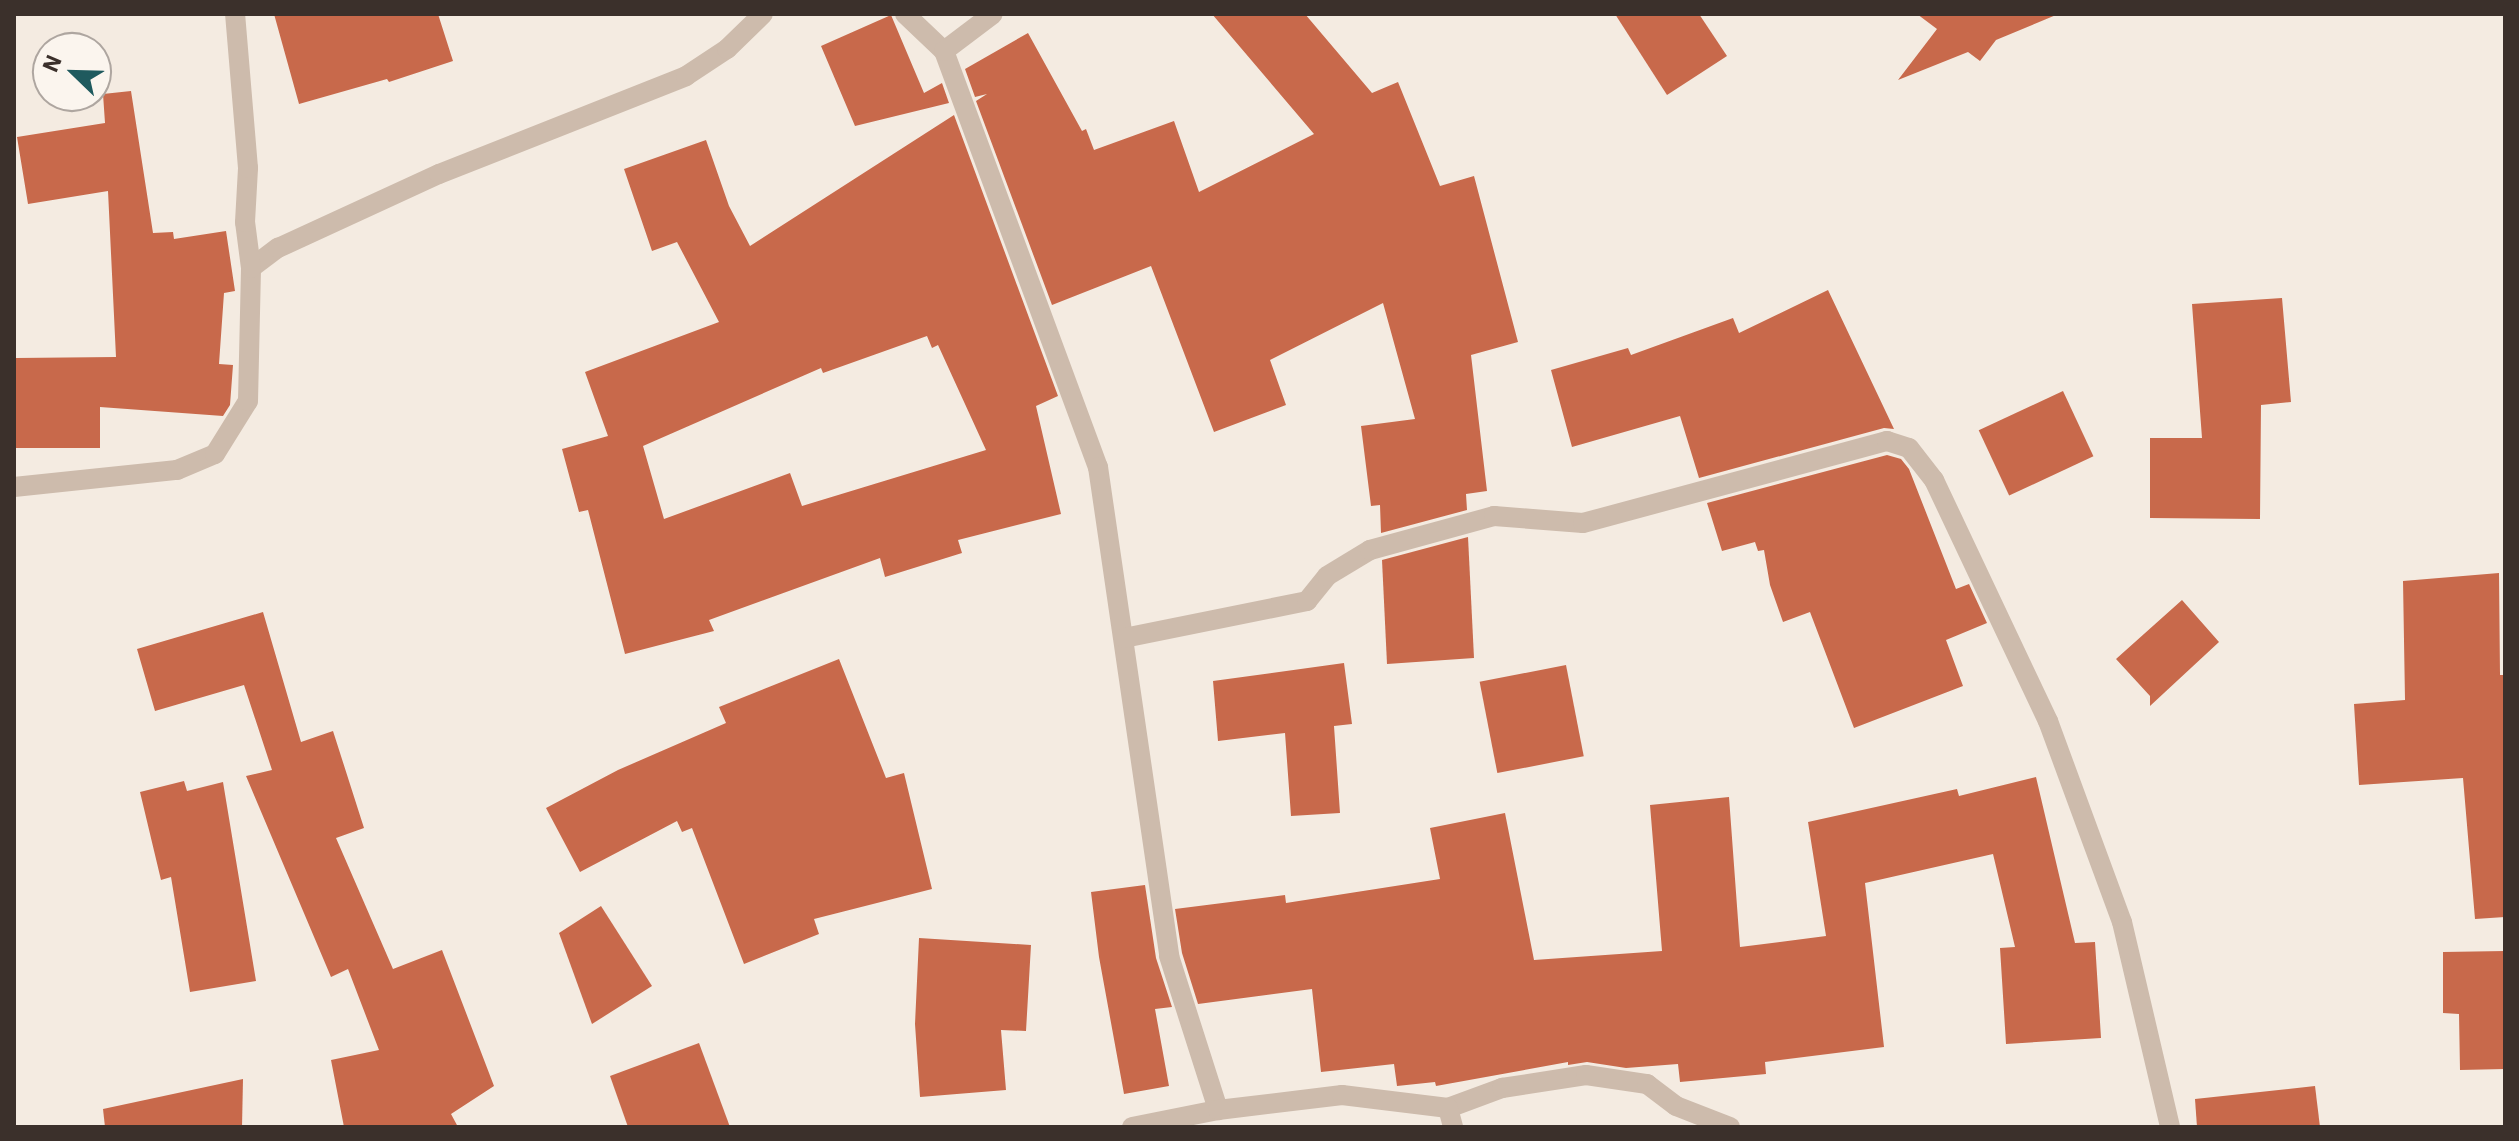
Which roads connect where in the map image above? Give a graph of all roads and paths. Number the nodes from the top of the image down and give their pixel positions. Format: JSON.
{"nodes":[{"id":1,"x":235,"y":14,"type":"edge"},
{"id":2,"x":763,"y":14,"type":"edge"},
{"id":3,"x":905,"y":14,"type":"edge"},
{"id":4,"x":993,"y":14,"type":"edge"},
{"id":5,"x":944,"y":51,"type":"junction"},
{"id":6,"x":245,"y":222,"type":"junction"},
{"id":7,"x":278,"y":248,"type":"junction"},
{"id":8,"x":251,"y":268,"type":"junction"},
{"id":9,"x":14,"y":487,"type":"edge"},
{"id":10,"x":1124,"y":638,"type":"junction"},
{"id":11,"x":1218,"y":1110,"type":"junction"},
{"id":12,"x":1451,"y":1118,"type":"edge"},
{"id":13,"x":1132,"y":1127,"type":"edge"},
{"id":14,"x":1730,"y":1127,"type":"edge"},
{"id":15,"x":2170,"y":1127,"type":"edge"}],
"edges":[{"from":1,"to":6,"type":"street"},
{"from":2,"to":7,"type":"street"},
{"from":3,"to":5,"type":"street"},
{"from":4,"to":5,"type":"street"},
{"from":5,"to":10,"type":"street"},
{"from":6,"to":7,"type":"street"},
{"from":6,"to":8,"type":"street"},
{"from":7,"to":8,"type":"street"},
{"from":8,"to":9,"type":"street"},
{"from":10,"to":11,"type":"street"},
{"from":10,"to":15,"type":"street"},
{"from":11,"to":12,"type":"street"},
{"from":11,"to":13,"type":"street"},
{"from":12,"to":14,"type":"street"}]}
